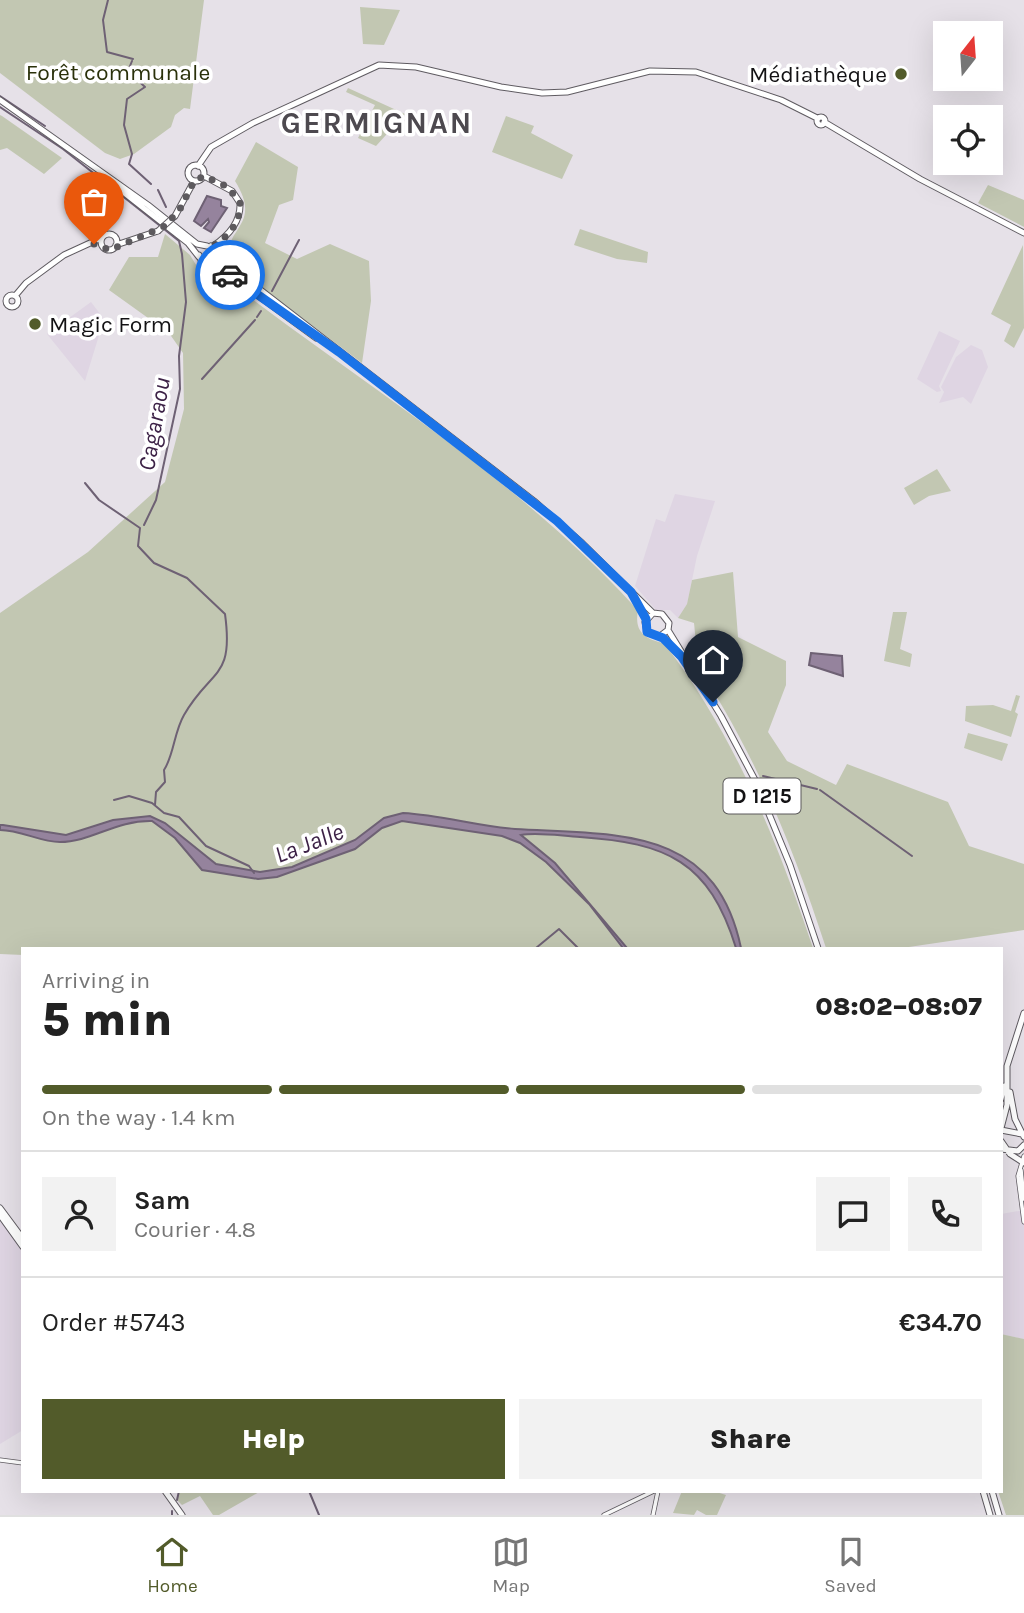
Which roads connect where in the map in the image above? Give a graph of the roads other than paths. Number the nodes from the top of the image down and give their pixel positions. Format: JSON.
{"nodes":[{"id":1,"x":0,"y":100,"type":"edge"},
{"id":2,"x":80,"y":157,"type":"junction"},
{"id":3,"x":198,"y":166,"type":"junction"},
{"id":4,"x":204,"y":176,"type":"junction"},
{"id":5,"x":194,"y":181,"type":"junction"},
{"id":6,"x":1024,"y":233,"type":"edge"},
{"id":7,"x":101,"y":238,"type":"junction"},
{"id":8,"x":225,"y":238,"type":"junction"},
{"id":9,"x":116,"y":241,"type":"junction"},
{"id":10,"x":86,"y":244,"type":"junction"},
{"id":11,"x":102,"y":246,"type":"junction"},
{"id":12,"x":210,"y":246,"type":"junction"},
{"id":13,"x":222,"y":254,"type":"junction"},
{"id":14,"x":199,"y":257,"type":"junction"},
{"id":15,"x":223,"y":261,"type":"junction"},
{"id":16,"x":215,"y":270,"type":"junction"},
{"id":17,"x":3,"y":303,"type":"edge"},
{"id":18,"x":339,"y":352,"type":"junction"},
{"id":19,"x":631,"y":592,"type":"junction"},
{"id":20,"x":653,"y":614,"type":"junction"},
{"id":21,"x":646,"y":619,"type":"junction"},
{"id":22,"x":668,"y":630,"type":"junction"},
{"id":23,"x":660,"y":636,"type":"junction"},
{"id":24,"x":681,"y":656,"type":"junction"},
{"id":25,"x":818,"y":947,"type":"edge"},
{"id":26,"x":1024,"y":1013,"type":"edge"},
{"id":27,"x":1014,"y":1044,"type":"junction"},
{"id":28,"x":1006,"y":1076,"type":"junction"},
{"id":29,"x":1003,"y":1090,"type":"edge"},
{"id":30,"x":1003,"y":1121,"type":"edge"},
{"id":31,"x":1003,"y":1130,"type":"edge"},
{"id":32,"x":1023,"y":1135,"type":"edge"},
{"id":33,"x":1024,"y":1145,"type":"edge"},
{"id":34,"x":1004,"y":1150,"type":"edge"},
{"id":35,"x":1022,"y":1162,"type":"edge"},
{"id":36,"x":1024,"y":1199,"type":"edge"},
{"id":37,"x":0,"y":1208,"type":"edge"},
{"id":38,"x":0,"y":1214,"type":"edge"},
{"id":39,"x":1024,"y":1222,"type":"edge"},
{"id":40,"x":21,"y":1236,"type":"edge"},
{"id":41,"x":21,"y":1244,"type":"edge"},
{"id":42,"x":0,"y":1459,"type":"edge"},
{"id":43,"x":21,"y":1463,"type":"edge"},
{"id":44,"x":166,"y":1493,"type":"edge"},
{"id":45,"x":652,"y":1493,"type":"edge"},
{"id":46,"x":656,"y":1493,"type":"edge"},
{"id":47,"x":984,"y":1493,"type":"edge"},
{"id":48,"x":993,"y":1493,"type":"edge"},
{"id":49,"x":182,"y":1515,"type":"edge"},
{"id":50,"x":604,"y":1515,"type":"edge"},
{"id":51,"x":653,"y":1515,"type":"edge"},
{"id":52,"x":990,"y":1515,"type":"edge"},
{"id":53,"x":999,"y":1515,"type":"edge"}],
"edges":[{"from":1,"to":2,"type":"main road"},
{"from":2,"to":12,"type":"main road"},
{"from":2,"to":14,"type":"main road"},
{"from":3,"to":4,"type":"main road"},
{"from":3,"to":5,"type":"main road"},
{"from":3,"to":6,"type":"main road"},
{"from":4,"to":5,"type":"main road"},
{"from":4,"to":8,"type":"main road"},
{"from":5,"to":9,"type":"main road","bridge":true},
{"from":7,"to":9,"type":"main road"},
{"from":7,"to":10,"type":"main road"},
{"from":7,"to":11,"type":"main road"},
{"from":8,"to":12,"type":"main road"},
{"from":8,"to":13,"type":"main road"},
{"from":9,"to":11,"type":"main road"},
{"from":10,"to":11,"type":"main road"},
{"from":10,"to":17,"type":"main road"},
{"from":12,"to":13,"type":"main road"},
{"from":12,"to":14,"type":"main road"},
{"from":13,"to":15,"type":"main road"},
{"from":14,"to":16,"type":"main road"},
{"from":15,"to":16,"type":"main road"},
{"from":15,"to":18,"type":"main road"},
{"from":16,"to":18,"type":"main road"},
{"from":18,"to":19,"type":"main road"},
{"from":19,"to":20,"type":"main road"},
{"from":19,"to":21,"type":"main road"},
{"from":20,"to":21,"type":"main road"},
{"from":20,"to":22,"type":"main road"},
{"from":21,"to":23,"type":"main road"},
{"from":22,"to":23,"type":"main road"},
{"from":22,"to":24,"type":"main road","number":"D 1215"},
{"from":23,"to":24,"type":"main road","number":"D 1215"},
{"from":24,"to":25,"type":"main road","number":"D 1215"},
{"from":26,"to":27,"type":"main road"},
{"from":27,"to":28,"type":"main road"},
{"from":27,"to":32,"type":"main road"},
{"from":28,"to":29,"type":"main road"},
{"from":28,"to":30,"type":"main road"},
{"from":31,"to":32,"type":"main road"},
{"from":33,"to":34,"type":"main road"},
{"from":34,"to":35,"type":"main road"},
{"from":35,"to":36,"type":"street"},
{"from":35,"to":39,"type":"street"},
{"from":37,"to":40,"type":"main road"},
{"from":38,"to":41,"type":"main road"},
{"from":42,"to":43,"type":"street"},
{"from":44,"to":49,"type":"main road"},
{"from":45,"to":50,"type":"street"},
{"from":46,"to":51,"type":"street"},
{"from":47,"to":52,"type":"main road"},
{"from":48,"to":53,"type":"main road"}]}
